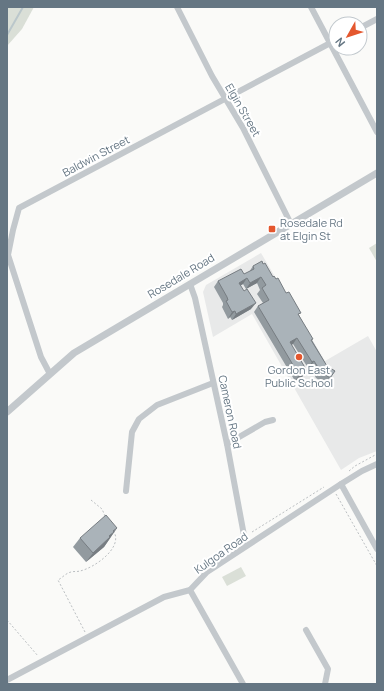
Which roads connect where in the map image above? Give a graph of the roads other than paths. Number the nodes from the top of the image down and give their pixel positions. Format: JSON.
{"nodes":[{"id":1,"x":177,"y":7,"type":"edge"},
{"id":2,"x":311,"y":7,"type":"edge"},
{"id":3,"x":377,"y":19,"type":"edge"},
{"id":4,"x":368,"y":24,"type":"edge"},
{"id":5,"x":328,"y":39,"type":"edge"},
{"id":6,"x":328,"y":44,"type":"edge"},
{"id":7,"x":337,"y":56,"type":"edge"},
{"id":8,"x":226,"y":98,"type":"junction"},
{"id":9,"x":377,"y":132,"type":"edge"},
{"id":10,"x":377,"y":173,"type":"edge"},
{"id":11,"x":291,"y":224,"type":"junction"},
{"id":12,"x":190,"y":284,"type":"junction"},
{"id":13,"x":50,"y":374,"type":"junction"},
{"id":14,"x":213,"y":383,"type":"junction"},
{"id":15,"x":7,"y":412,"type":"edge"},
{"id":16,"x":273,"y":420,"type":"dead end"},
{"id":17,"x":227,"y":444,"type":"junction"},
{"id":18,"x":377,"y":464,"type":"edge"},
{"id":19,"x":341,"y":484,"type":"junction"},
{"id":20,"x":126,"y":491,"type":"dead end"},
{"id":21,"x":246,"y":546,"type":"junction"},
{"id":22,"x":377,"y":549,"type":"edge"},
{"id":23,"x":190,"y":590,"type":"junction"},
{"id":24,"x":306,"y":630,"type":"dead end"},
{"id":25,"x":7,"y":679,"type":"edge"},
{"id":26,"x":243,"y":684,"type":"edge"},
{"id":27,"x":325,"y":684,"type":"edge"}],
"edges":[{"from":1,"to":8,"type":"street","name":"Elgin Street"},
{"from":2,"to":5,"type":"street"},
{"from":3,"to":4,"type":"street"},
{"from":6,"to":8,"type":"street","name":"Baldwin Street"},
{"from":7,"to":9,"type":"street"},
{"from":8,"to":11,"type":"street","name":"Elgin Street"},
{"from":8,"to":13,"type":"street","name":"Baldwin Street"},
{"from":10,"to":11,"type":"street","name":"Rosedale Road"},
{"from":11,"to":12,"type":"street","name":"Rosedale Road"},
{"from":12,"to":13,"type":"street","name":"Rosedale Road"},
{"from":12,"to":14,"type":"street","name":"Cameron Road"},
{"from":13,"to":15,"type":"street","name":"Rosedale Road"},
{"from":14,"to":17,"type":"street","name":"Cameron Road"},
{"from":14,"to":20,"type":"street"},
{"from":16,"to":17,"type":"street"},
{"from":17,"to":21,"type":"street","name":"Cameron Road"},
{"from":18,"to":19,"type":"street","name":"Kulgoa Road"},
{"from":19,"to":21,"type":"street","name":"Kulgoa Road"},
{"from":19,"to":22,"type":"street"},
{"from":21,"to":23,"type":"street","name":"Kulgoa Road"},
{"from":23,"to":25,"type":"street","name":"Kulgoa Road"},
{"from":23,"to":26,"type":"street"},
{"from":24,"to":27,"type":"street"}]}
